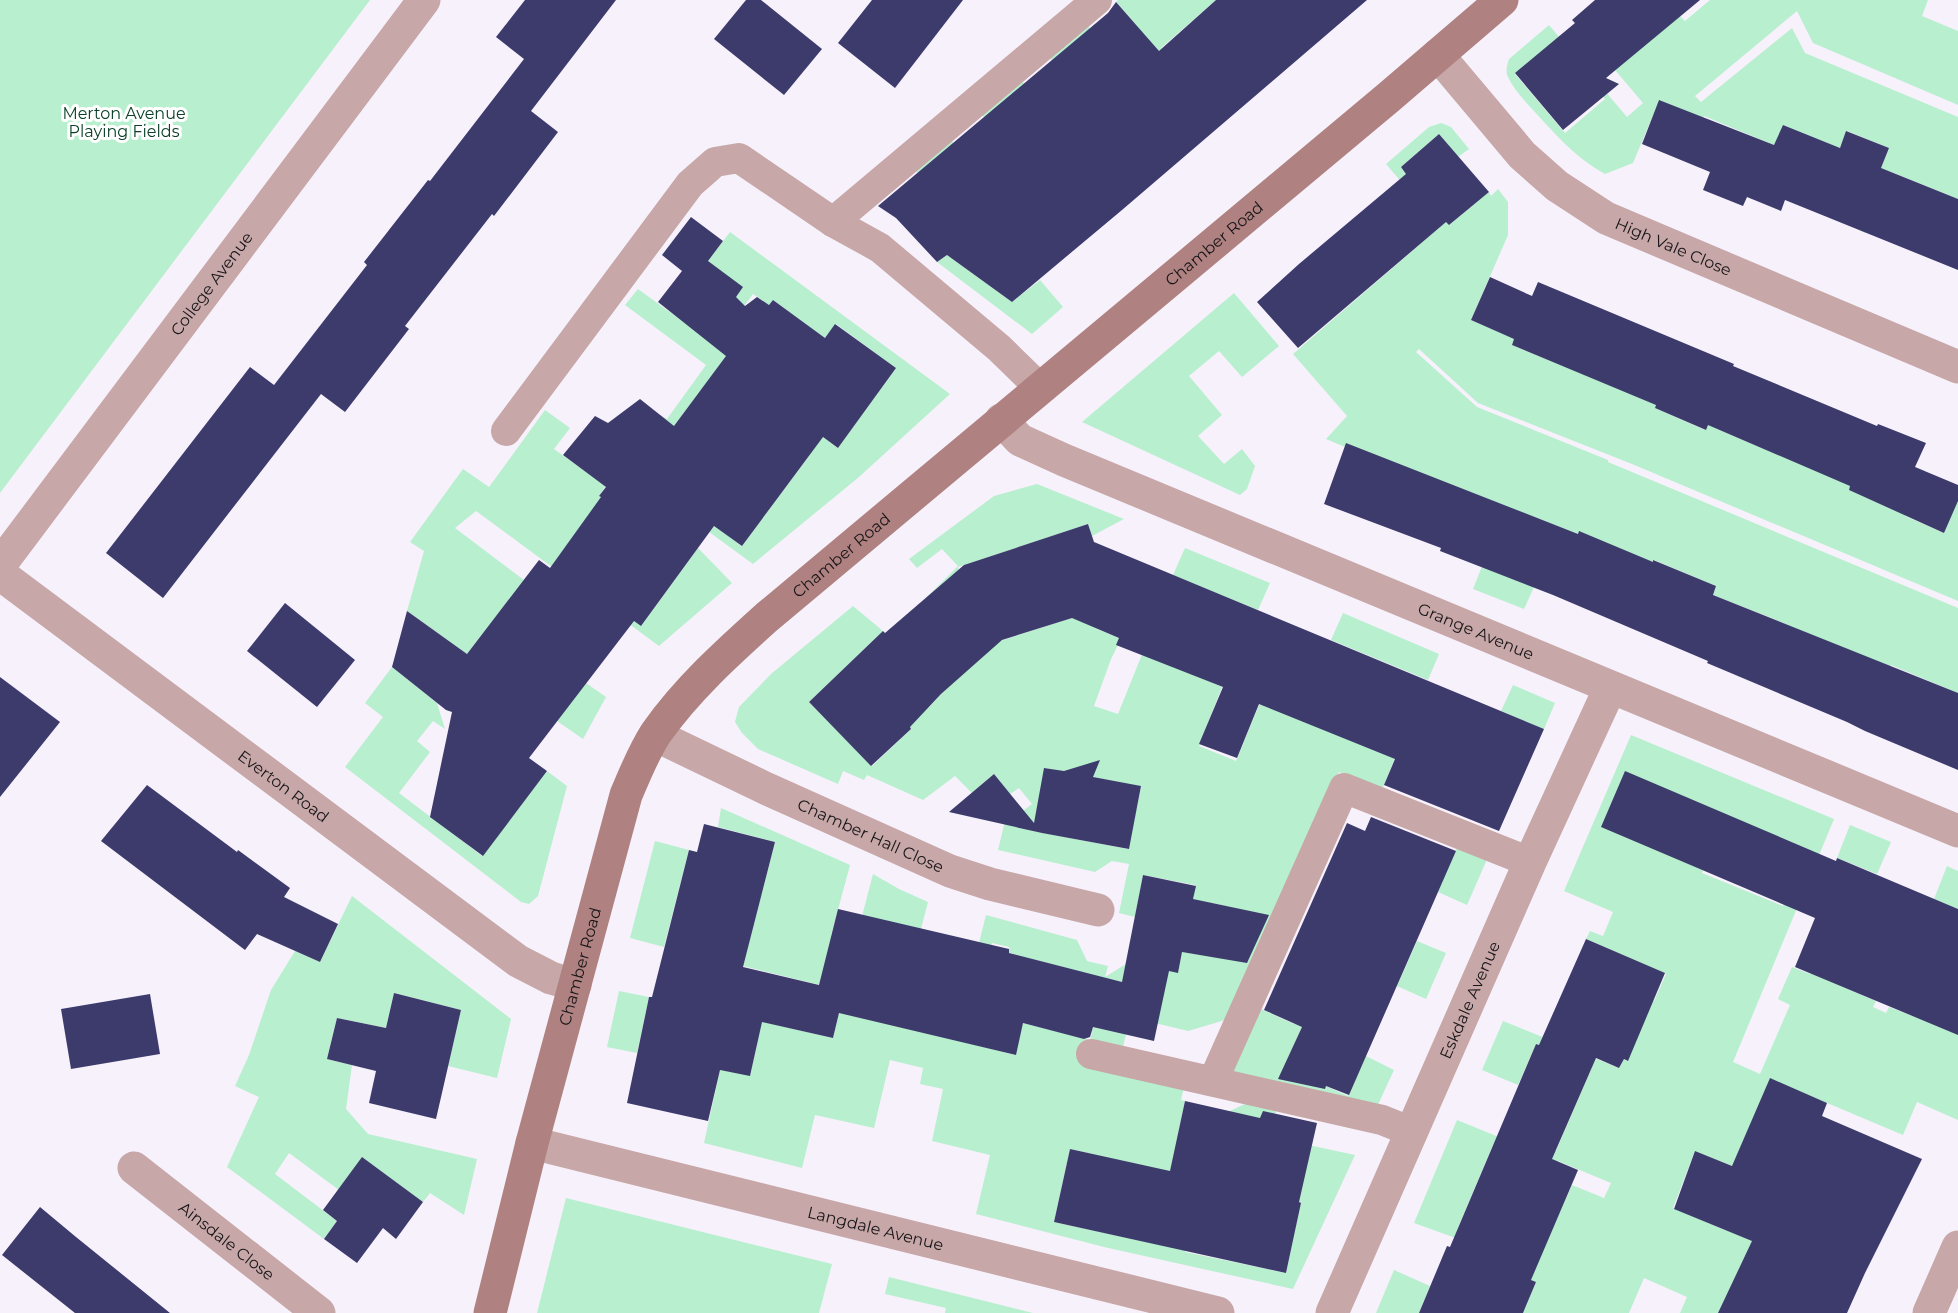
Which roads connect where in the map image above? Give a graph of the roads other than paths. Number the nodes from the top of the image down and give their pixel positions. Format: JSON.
{"nodes":[{"id":1,"x":424,"y":0,"type":"edge"},
{"id":2,"x":1097,"y":0,"type":"edge"},
{"id":3,"x":1502,"y":0,"type":"edge"},
{"id":4,"x":1438,"y":55,"type":"junction"},
{"id":5,"x":833,"y":222,"type":"junction"},
{"id":6,"x":1958,"y":367,"type":"edge"},
{"id":7,"x":1040,"y":388,"type":"junction"},
{"id":8,"x":1001,"y":420,"type":"junction"},
{"id":9,"x":506,"y":431,"type":"dead end"},
{"id":10,"x":0,"y":565,"type":"edge"},
{"id":11,"x":0,"y":574,"type":"edge"},
{"id":12,"x":1610,"y":688,"type":"junction"},
{"id":13,"x":655,"y":735,"type":"junction"},
{"id":14,"x":1958,"y":831,"type":"edge"},
{"id":15,"x":1530,"y":862,"type":"junction"},
{"id":16,"x":1098,"y":910,"type":"dead end"},
{"id":17,"x":575,"y":985,"type":"junction"},
{"id":18,"x":1091,"y":1054,"type":"dead end"},
{"id":19,"x":1213,"y":1081,"type":"junction"},
{"id":20,"x":1412,"y":1132,"type":"junction"},
{"id":21,"x":532,"y":1143,"type":"junction"},
{"id":22,"x":134,"y":1168,"type":"dead end"},
{"id":23,"x":1958,"y":1247,"type":"edge"},
{"id":24,"x":319,"y":1313,"type":"edge"},
{"id":25,"x":490,"y":1313,"type":"edge"},
{"id":26,"x":1218,"y":1313,"type":"edge"},
{"id":27,"x":1332,"y":1313,"type":"edge"},
{"id":28,"x":1929,"y":1313,"type":"edge"}],
"edges":[{"from":1,"to":10,"type":"street","name":"College Avenue"},
{"from":2,"to":5,"type":"lane"},
{"from":3,"to":4,"type":"street","name":"Chamber Road"},
{"from":4,"to":6,"type":"street","name":"High Vale Close"},
{"from":4,"to":7,"type":"street","name":"Chamber Road"},
{"from":5,"to":7,"type":"lane"},
{"from":5,"to":9,"type":"lane"},
{"from":7,"to":8,"type":"street","name":"Chamber Road"},
{"from":8,"to":12,"type":"street","name":"Grange Avenue"},
{"from":8,"to":13,"type":"street","name":"Chamber Road"},
{"from":11,"to":17,"type":"street","name":"Everton Road"},
{"from":12,"to":14,"type":"street","name":"Grange Avenue"},
{"from":12,"to":15,"type":"street","name":"Eskdale Avenue"},
{"from":13,"to":16,"type":"street","name":"Chamber Hall Close"},
{"from":13,"to":17,"type":"street","name":"Chamber Road"},
{"from":15,"to":19,"type":"lane"},
{"from":15,"to":20,"type":"street","name":"Eskdale Avenue"},
{"from":17,"to":21,"type":"street","name":"Chamber Road"},
{"from":18,"to":19,"type":"lane"},
{"from":19,"to":20,"type":"lane"},
{"from":20,"to":27,"type":"street","name":"Eskdale Avenue"},
{"from":21,"to":25,"type":"street","name":"Chamber Road"},
{"from":21,"to":26,"type":"street","name":"Langdale Avenue"},
{"from":22,"to":24,"type":"street","name":"Ainsdale Close"},
{"from":23,"to":28,"type":"street"}]}
